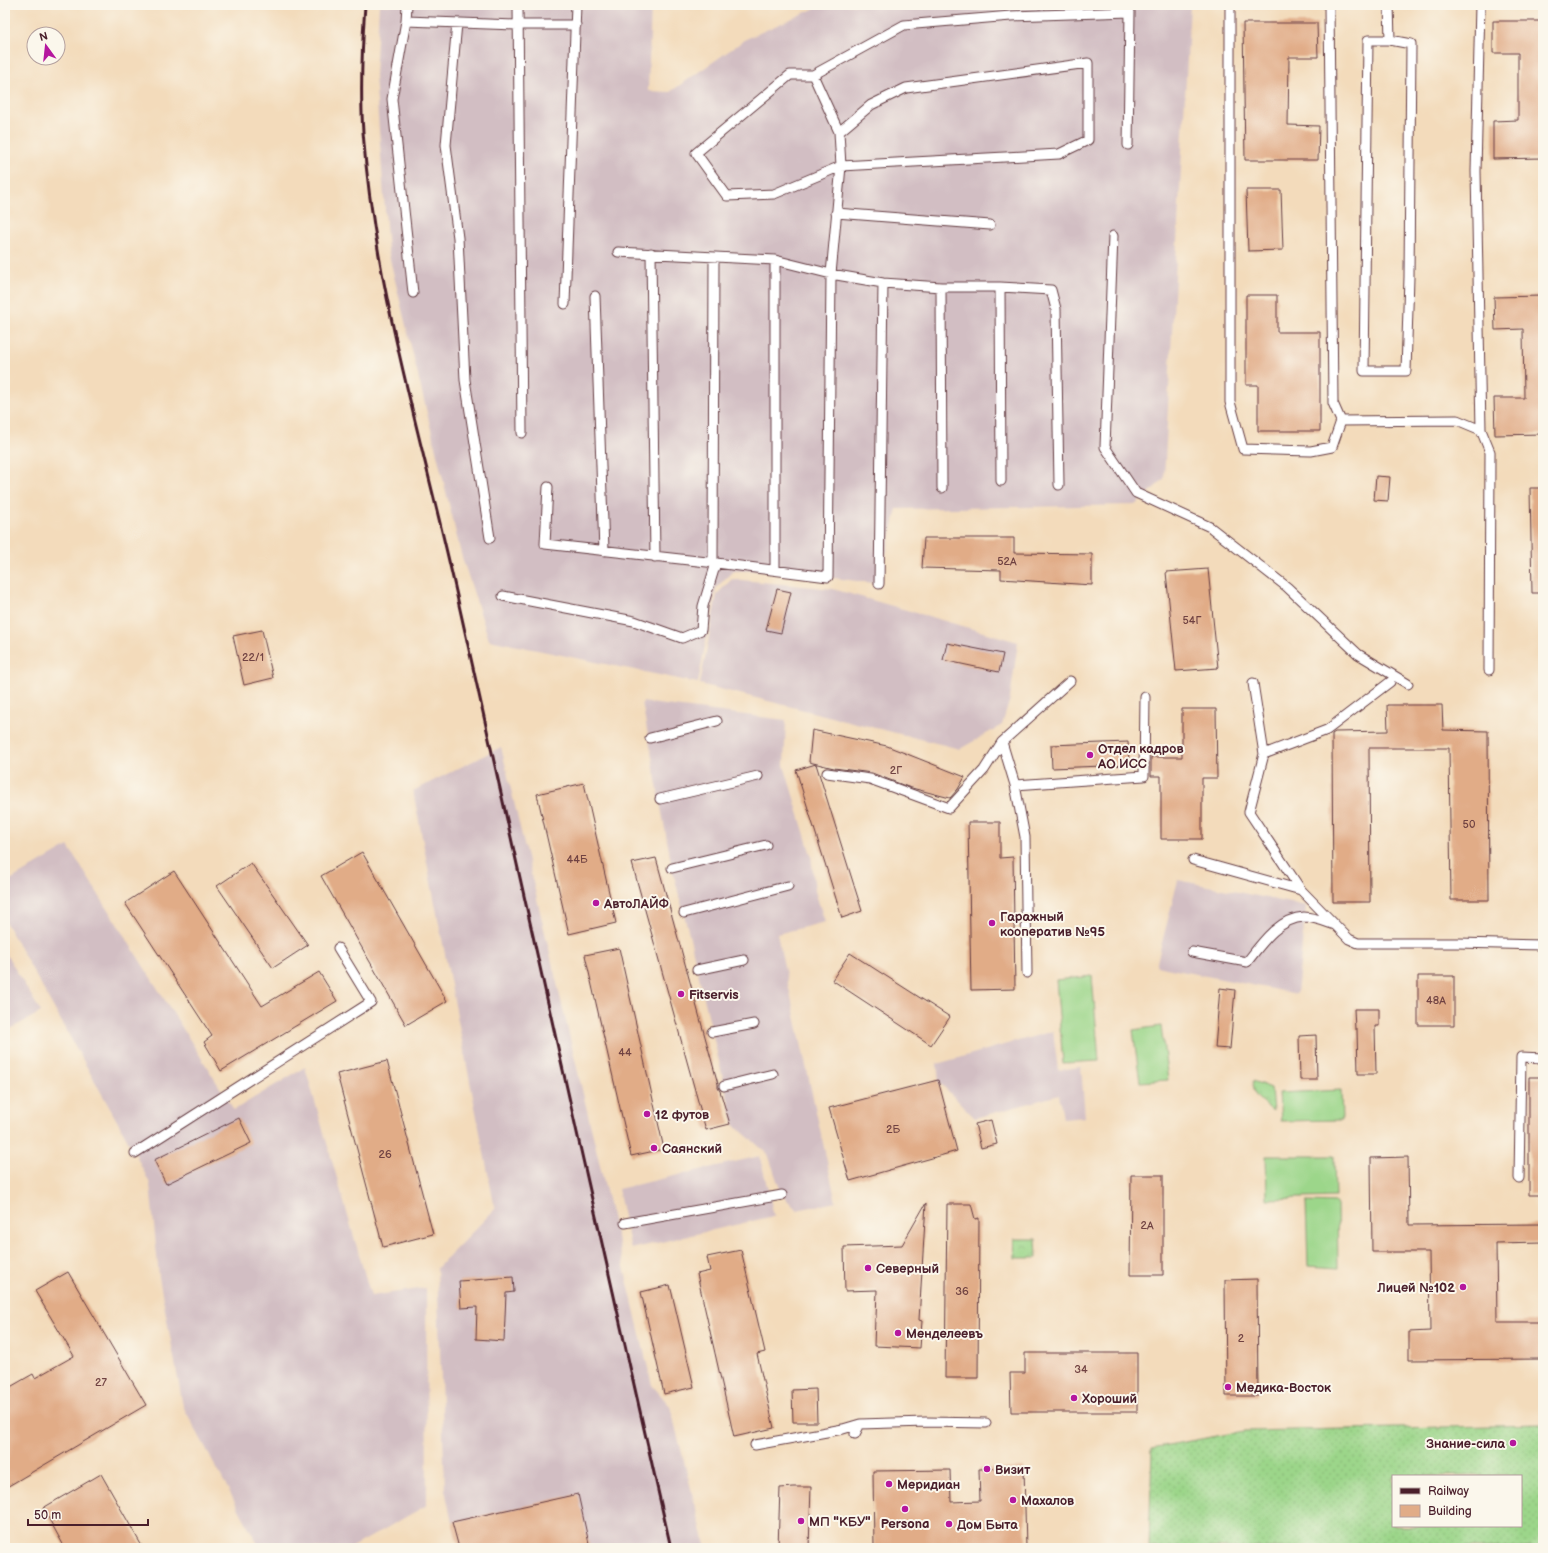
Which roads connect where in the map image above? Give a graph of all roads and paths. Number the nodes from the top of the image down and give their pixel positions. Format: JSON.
{"nodes":[{"id":1,"x":407,"y":5,"type":"edge"},
{"id":2,"x":518,"y":5,"type":"edge"},
{"id":3,"x":576,"y":5,"type":"edge"},
{"id":4,"x":1230,"y":5,"type":"edge"},
{"id":5,"x":1329,"y":5,"type":"edge"},
{"id":6,"x":1389,"y":5,"type":"edge"},
{"id":7,"x":1480,"y":5,"type":"edge"},
{"id":8,"x":406,"y":21,"type":"junction"},
{"id":9,"x":457,"y":23,"type":"junction"},
{"id":10,"x":517,"y":25,"type":"junction"},
{"id":11,"x":576,"y":25,"type":"junction"},
{"id":12,"x":1390,"y":40,"type":"junction"},
{"id":13,"x":813,"y":75,"type":"junction"},
{"id":14,"x":838,"y":132,"type":"junction"},
{"id":15,"x":1128,"y":145,"type":"dead end"},
{"id":16,"x":841,"y":166,"type":"junction"},
{"id":17,"x":836,"y":213,"type":"junction"},
{"id":18,"x":990,"y":225,"type":"dead end"},
{"id":19,"x":1113,"y":236,"type":"dead end"},
{"id":20,"x":618,"y":252,"type":"dead end"},
{"id":21,"x":651,"y":253,"type":"junction"},
{"id":22,"x":714,"y":257,"type":"junction"},
{"id":23,"x":775,"y":260,"type":"junction"},
{"id":24,"x":831,"y":274,"type":"junction"},
{"id":25,"x":883,"y":283,"type":"junction"},
{"id":26,"x":941,"y":287,"type":"junction"},
{"id":27,"x":1000,"y":287,"type":"junction"},
{"id":28,"x":413,"y":293,"type":"dead end"},
{"id":29,"x":595,"y":296,"type":"dead end"},
{"id":30,"x":565,"y":304,"type":"dead end"},
{"id":31,"x":1341,"y":421,"type":"junction"},
{"id":32,"x":1481,"y":430,"type":"junction"},
{"id":33,"x":522,"y":433,"type":"dead end"},
{"id":34,"x":1001,"y":481,"type":"dead end"},
{"id":35,"x":1059,"y":485,"type":"dead end"},
{"id":36,"x":548,"y":487,"type":"dead end"},
{"id":37,"x":942,"y":488,"type":"dead end"},
{"id":38,"x":490,"y":538,"type":"dead end"},
{"id":39,"x":604,"y":550,"type":"junction"},
{"id":40,"x":655,"y":557,"type":"junction"},
{"id":41,"x":714,"y":563,"type":"junction"},
{"id":42,"x":775,"y":570,"type":"junction"},
{"id":43,"x":879,"y":584,"type":"dead end"},
{"id":44,"x":503,"y":596,"type":"dead end"},
{"id":45,"x":1489,"y":670,"type":"dead end"},
{"id":46,"x":1070,"y":680,"type":"dead end"},
{"id":47,"x":1390,"y":682,"type":"dead end"},
{"id":48,"x":1254,"y":683,"type":"dead end"},
{"id":49,"x":1408,"y":684,"type":"dead end"},
{"id":50,"x":1145,"y":697,"type":"dead end"},
{"id":51,"x":717,"y":721,"type":"dead end"},
{"id":52,"x":650,"y":738,"type":"dead end"},
{"id":53,"x":1002,"y":742,"type":"junction"},
{"id":54,"x":1264,"y":754,"type":"junction"},
{"id":55,"x":827,"y":773,"type":"dead end"},
{"id":56,"x":758,"y":776,"type":"dead end"},
{"id":57,"x":1015,"y":785,"type":"junction"},
{"id":58,"x":660,"y":799,"type":"dead end"},
{"id":59,"x":766,"y":845,"type":"dead end"},
{"id":60,"x":1193,"y":860,"type":"dead end"},
{"id":61,"x":672,"y":868,"type":"dead end"},
{"id":62,"x":788,"y":886,"type":"dead end"},
{"id":63,"x":1301,"y":890,"type":"junction"},
{"id":64,"x":684,"y":913,"type":"dead end"},
{"id":65,"x":1335,"y":925,"type":"junction"},
{"id":66,"x":1543,"y":944,"type":"edge"},
{"id":67,"x":338,"y":948,"type":"dead end"},
{"id":68,"x":1192,"y":952,"type":"dead end"},
{"id":69,"x":744,"y":960,"type":"dead end"},
{"id":70,"x":697,"y":970,"type":"dead end"},
{"id":71,"x":1027,"y":973,"type":"dead end"},
{"id":72,"x":754,"y":1024,"type":"dead end"},
{"id":73,"x":712,"y":1032,"type":"dead end"},
{"id":74,"x":1543,"y":1058,"type":"edge"},
{"id":75,"x":773,"y":1074,"type":"dead end"},
{"id":76,"x":724,"y":1086,"type":"dead end"},
{"id":77,"x":135,"y":1153,"type":"dead end"},
{"id":78,"x":1519,"y":1178,"type":"dead end"},
{"id":79,"x":782,"y":1195,"type":"dead end"},
{"id":80,"x":625,"y":1223,"type":"dead end"},
{"id":81,"x":986,"y":1423,"type":"dead end"},
{"id":82,"x":860,"y":1424,"type":"junction"},
{"id":83,"x":855,"y":1434,"type":"dead end"},
{"id":84,"x":755,"y":1445,"type":"dead end"}],
"edges":[{"from":1,"to":8,"type":"lane"},
{"from":2,"to":10,"type":"lane"},
{"from":3,"to":11,"type":"lane"},
{"from":4,"to":31,"type":"lane"},
{"from":5,"to":31,"type":"lane"},
{"from":6,"to":12,"type":"lane"},
{"from":7,"to":32,"type":"lane"},
{"from":8,"to":9,"type":"lane"},
{"from":8,"to":28,"type":"lane"},
{"from":9,"to":10,"type":"lane"},
{"from":9,"to":38,"type":"lane"},
{"from":10,"to":11,"type":"lane"},
{"from":10,"to":33,"type":"lane"},
{"from":11,"to":30,"type":"lane"},
{"from":12,"to":12,"type":"lane"},
{"from":13,"to":14,"type":"lane"},
{"from":13,"to":15,"type":"lane"},
{"from":13,"to":16,"type":"lane"},
{"from":14,"to":16,"type":"lane"},
{"from":14,"to":16,"type":"lane"},
{"from":16,"to":17,"type":"lane"},
{"from":17,"to":18,"type":"lane"},
{"from":17,"to":24,"type":"lane"},
{"from":19,"to":49,"type":"lane"},
{"from":20,"to":21,"type":"lane"},
{"from":21,"to":22,"type":"lane"},
{"from":21,"to":40,"type":"lane"},
{"from":22,"to":23,"type":"lane"},
{"from":22,"to":41,"type":"lane"},
{"from":23,"to":24,"type":"lane"},
{"from":23,"to":42,"type":"lane"},
{"from":24,"to":25,"type":"lane"},
{"from":24,"to":42,"type":"lane"},
{"from":25,"to":26,"type":"lane"},
{"from":25,"to":43,"type":"lane"},
{"from":26,"to":27,"type":"lane"},
{"from":26,"to":37,"type":"lane"},
{"from":27,"to":34,"type":"lane"},
{"from":27,"to":35,"type":"lane"},
{"from":29,"to":39,"type":"lane"},
{"from":31,"to":32,"type":"lane"},
{"from":32,"to":45,"type":"lane"},
{"from":36,"to":39,"type":"lane"},
{"from":39,"to":40,"type":"lane"},
{"from":40,"to":41,"type":"lane"},
{"from":41,"to":42,"type":"lane"},
{"from":41,"to":44,"type":"lane"},
{"from":46,"to":53,"type":"lane"},
{"from":47,"to":54,"type":"lane"},
{"from":48,"to":54,"type":"lane"},
{"from":50,"to":57,"type":"lane"},
{"from":51,"to":52,"type":"lane"},
{"from":53,"to":55,"type":"lane"},
{"from":53,"to":57,"type":"lane"},
{"from":54,"to":63,"type":"lane"},
{"from":56,"to":58,"type":"lane"},
{"from":57,"to":71,"type":"lane"},
{"from":59,"to":61,"type":"lane"},
{"from":60,"to":63,"type":"lane"},
{"from":62,"to":64,"type":"lane"},
{"from":63,"to":65,"type":"lane"},
{"from":65,"to":66,"type":"lane"},
{"from":65,"to":68,"type":"lane"},
{"from":67,"to":77,"type":"lane"},
{"from":69,"to":70,"type":"lane"},
{"from":72,"to":73,"type":"lane"},
{"from":74,"to":78,"type":"lane"},
{"from":75,"to":76,"type":"lane"},
{"from":79,"to":80,"type":"lane"},
{"from":81,"to":82,"type":"lane"},
{"from":82,"to":83,"type":"lane"},
{"from":82,"to":84,"type":"lane"}]}
